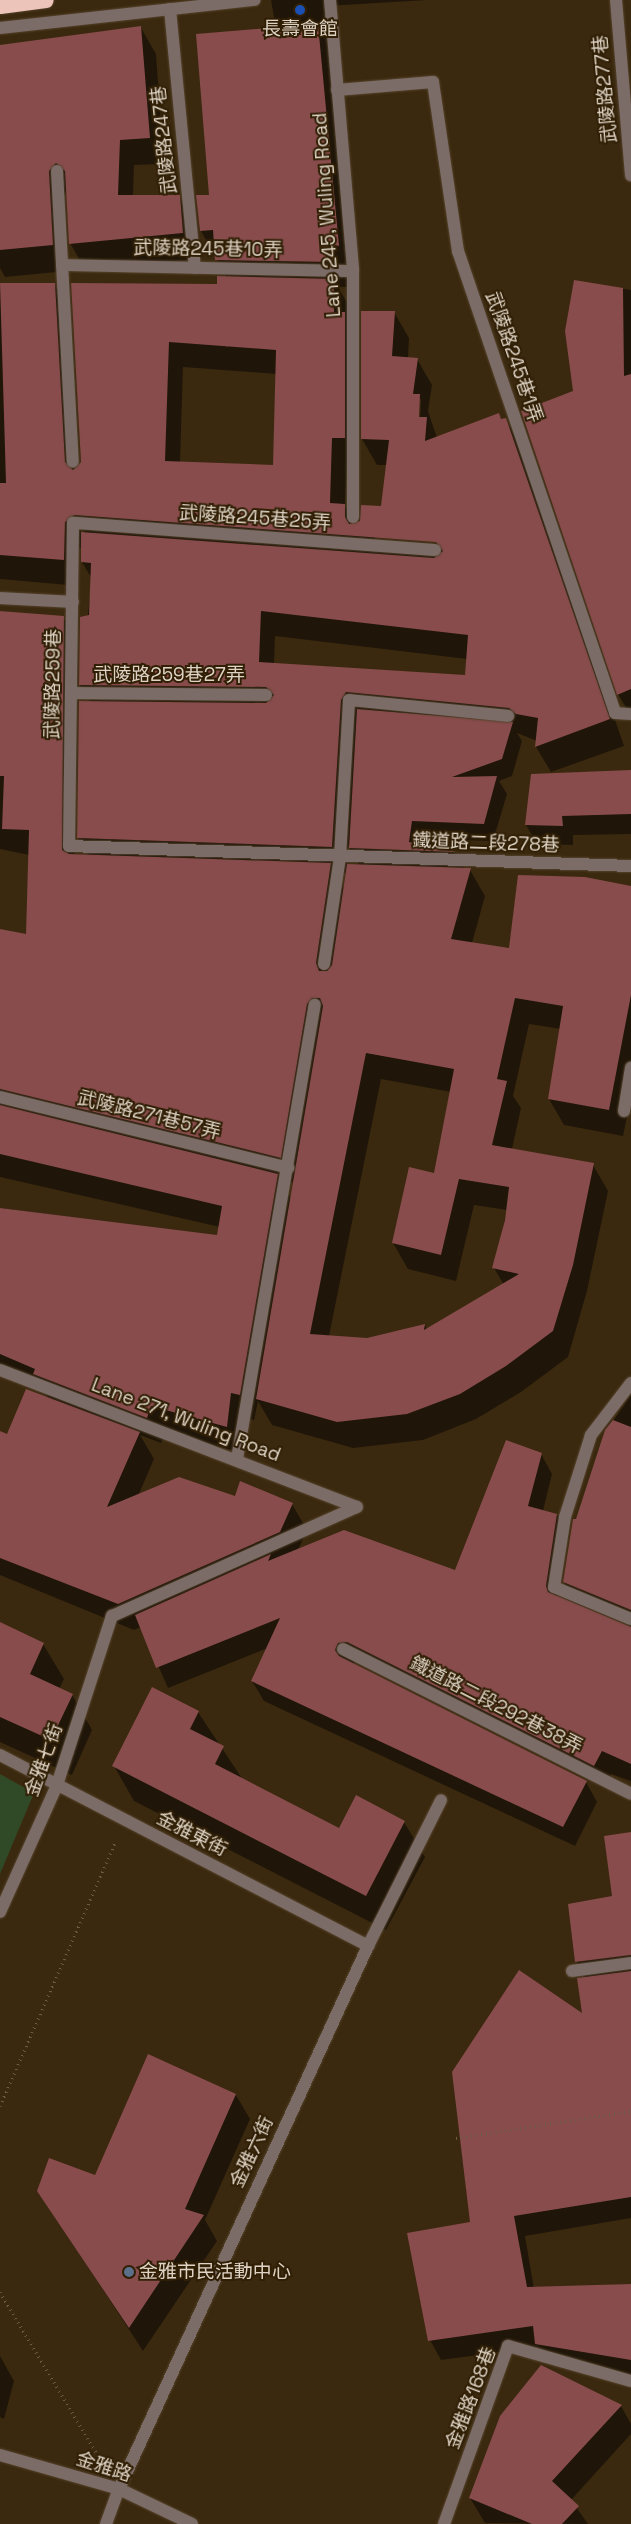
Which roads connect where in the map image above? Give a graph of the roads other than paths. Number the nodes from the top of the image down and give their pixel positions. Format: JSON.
{"nodes":[{"id":1,"x":46,"y":0,"type":"edge"},
{"id":2,"x":254,"y":0,"type":"edge"},
{"id":3,"x":330,"y":0,"type":"edge"},
{"id":4,"x":616,"y":0,"type":"edge"},
{"id":5,"x":0,"y":6,"type":"edge"},
{"id":6,"x":170,"y":9,"type":"junction"},
{"id":7,"x":0,"y":28,"type":"edge"},
{"id":8,"x":337,"y":90,"type":"junction"},
{"id":9,"x":57,"y":171,"type":"dead end"},
{"id":10,"x":631,"y":175,"type":"edge"},
{"id":11,"x":62,"y":265,"type":"junction"},
{"id":12,"x":196,"y":268,"type":"junction"},
{"id":13,"x":353,"y":271,"type":"junction"},
{"id":14,"x":74,"y":462,"type":"dead end"},
{"id":15,"x":353,"y":517,"type":"dead end"},
{"id":16,"x":72,"y":523,"type":"joint"},
{"id":17,"x":435,"y":550,"type":"dead end"},
{"id":18,"x":0,"y":598,"type":"edge"},
{"id":19,"x":73,"y":602,"type":"junction"},
{"id":20,"x":72,"y":693,"type":"junction"},
{"id":21,"x":266,"y":695,"type":"dead end"},
{"id":22,"x":631,"y":714,"type":"edge"},
{"id":23,"x":508,"y":716,"type":"dead end"},
{"id":24,"x":69,"y":846,"type":"joint"},
{"id":25,"x":340,"y":857,"type":"junction"},
{"id":26,"x":631,"y":866,"type":"edge"},
{"id":27,"x":324,"y":964,"type":"dead end"},
{"id":28,"x":315,"y":1004,"type":"dead end"},
{"id":29,"x":631,"y":1068,"type":"edge"},
{"id":30,"x":0,"y":1097,"type":"edge"},
{"id":31,"x":624,"y":1111,"type":"dead end"},
{"id":32,"x":288,"y":1168,"type":"junction"},
{"id":33,"x":0,"y":1370,"type":"edge"},
{"id":34,"x":631,"y":1383,"type":"edge"},
{"id":35,"x":237,"y":1459,"type":"junction"},
{"id":36,"x":112,"y":1616,"type":"joint"},
{"id":37,"x":631,"y":1619,"type":"edge"},
{"id":38,"x":343,"y":1649,"type":"dead end"},
{"id":39,"x":0,"y":1755,"type":"edge"},
{"id":40,"x":57,"y":1785,"type":"junction"},
{"id":41,"x":631,"y":1794,"type":"edge"},
{"id":42,"x":441,"y":1800,"type":"dead end"},
{"id":43,"x":0,"y":1912,"type":"edge"},
{"id":44,"x":368,"y":1946,"type":"junction"},
{"id":45,"x":631,"y":1964,"type":"edge"},
{"id":46,"x":572,"y":1971,"type":"dead end"},
{"id":47,"x":631,"y":2381,"type":"edge"},
{"id":48,"x":0,"y":2454,"type":"edge"},
{"id":49,"x":119,"y":2489,"type":"junction"},
{"id":50,"x":106,"y":2524,"type":"edge"},
{"id":51,"x":192,"y":2524,"type":"edge"},
{"id":52,"x":444,"y":2524,"type":"edge"}],
"edges":[{"from":1,"to":5,"type":"highway"},
{"from":2,"to":6,"type":"street"},
{"from":3,"to":8,"type":"street","name":"Lane 245, Wuling Road"},
{"from":4,"to":10,"type":"street","name":"武陵路277巷"},
{"from":6,"to":7,"type":"street"},
{"from":6,"to":12,"type":"street","name":"武陵路247巷"},
{"from":8,"to":13,"type":"street","name":"Lane 245, Wuling Road"},
{"from":8,"to":22,"type":"street","name":"武陵路245巷1弄"},
{"from":9,"to":11,"type":"street"},
{"from":11,"to":12,"type":"street","name":"武陵路245巷10弄"},
{"from":11,"to":14,"type":"street"},
{"from":12,"to":13,"type":"street","name":"武陵路245巷10弄"},
{"from":13,"to":15,"type":"street","name":"Lane 245, Wuling Road"},
{"from":16,"to":17,"type":"street","name":"武陵路245巷25弄"},
{"from":16,"to":19,"type":"street","name":"武陵路259巷"},
{"from":18,"to":19,"type":"street"},
{"from":19,"to":20,"type":"street","name":"武陵路259巷"},
{"from":20,"to":21,"type":"street","name":"武陵路259巷27弄"},
{"from":20,"to":24,"type":"street","name":"武陵路259巷"},
{"from":23,"to":25,"type":"street"},
{"from":24,"to":25,"type":"street","name":"鐵道路二段278巷"},
{"from":25,"to":26,"type":"street","name":"鐵道路二段278巷"},
{"from":25,"to":27,"type":"street"},
{"from":28,"to":32,"type":"street"},
{"from":29,"to":31,"type":"street"},
{"from":30,"to":32,"type":"street","name":"武陵路271巷57弄"},
{"from":32,"to":35,"type":"street"},
{"from":33,"to":35,"type":"street","name":"Lane 271, Wuling Road"},
{"from":34,"to":37,"type":"street"},
{"from":35,"to":36,"type":"street","name":"Lane 271, Wuling Road"},
{"from":36,"to":40,"type":"street","name":"金雅七街"},
{"from":38,"to":41,"type":"street","name":"鐵道路二段292巷38弄"},
{"from":39,"to":40,"type":"street","name":"金雅東街"},
{"from":40,"to":43,"type":"street","name":"金雅七街"},
{"from":40,"to":44,"type":"street","name":"金雅東街"},
{"from":42,"to":44,"type":"street","name":"金雅六街"},
{"from":44,"to":49,"type":"street","name":"金雅六街"},
{"from":45,"to":46,"type":"street"},
{"from":47,"to":52,"type":"street","name":"金雅路168巷"},
{"from":48,"to":49,"type":"street","name":"金雅路"},
{"from":49,"to":50,"type":"street","name":"金雅六街"},
{"from":49,"to":51,"type":"street","name":"金雅路"}]}
